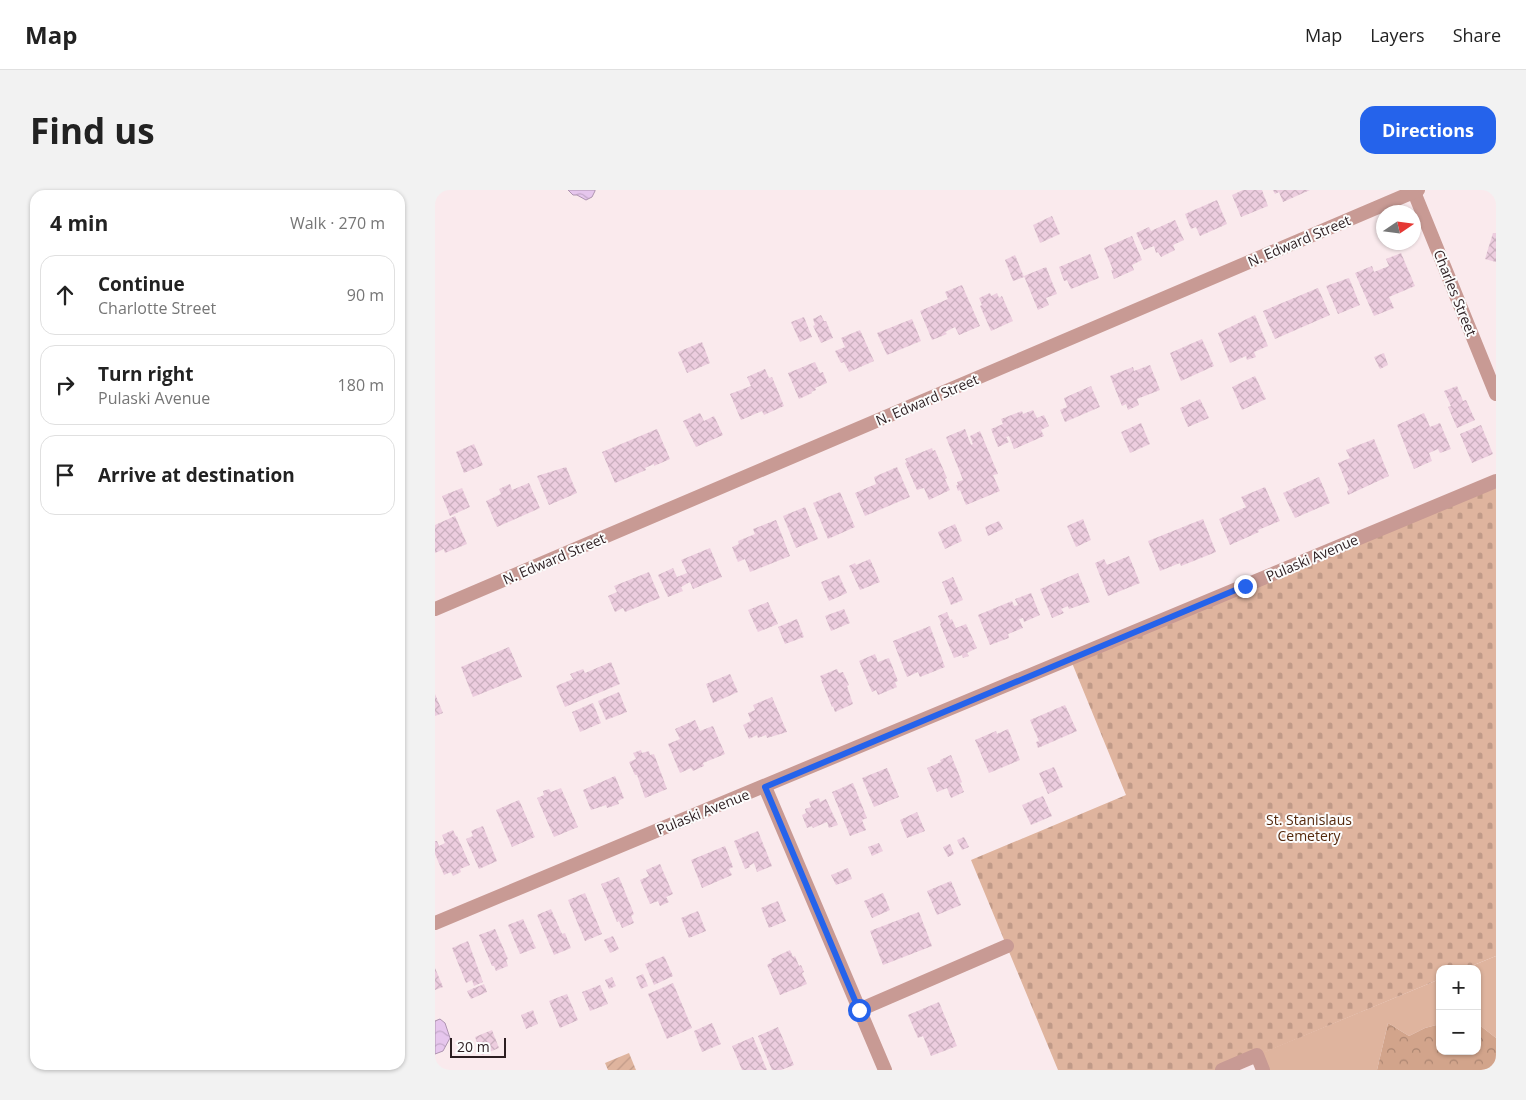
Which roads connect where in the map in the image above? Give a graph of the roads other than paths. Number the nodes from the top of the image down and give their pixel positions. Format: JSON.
{"nodes":[{"id":1,"x":1416,"y":191,"type":"edge"},
{"id":2,"x":1496,"y":394,"type":"edge"},
{"id":3,"x":1496,"y":481,"type":"edge"},
{"id":4,"x":435,"y":609,"type":"edge"},
{"id":5,"x":765,"y":787,"type":"junction"},
{"id":6,"x":435,"y":923,"type":"edge"},
{"id":7,"x":1007,"y":946,"type":"dead end"},
{"id":8,"x":859,"y":1010,"type":"junction"},
{"id":9,"x":885,"y":1070,"type":"edge"},
{"id":10,"x":1222,"y":1070,"type":"edge"},
{"id":11,"x":1263,"y":1070,"type":"edge"}],
"edges":[{"from":1,"to":2,"type":"street","name":"Charles Street"},
{"from":1,"to":4,"type":"street","name":"N. Edward Street"},
{"from":3,"to":5,"type":"street","name":"Pulaski Avenue"},
{"from":5,"to":6,"type":"street","name":"Pulaski Avenue"},
{"from":5,"to":8,"type":"street"},
{"from":7,"to":8,"type":"street"},
{"from":8,"to":9,"type":"street"},
{"from":10,"to":11,"type":"street"}]}
